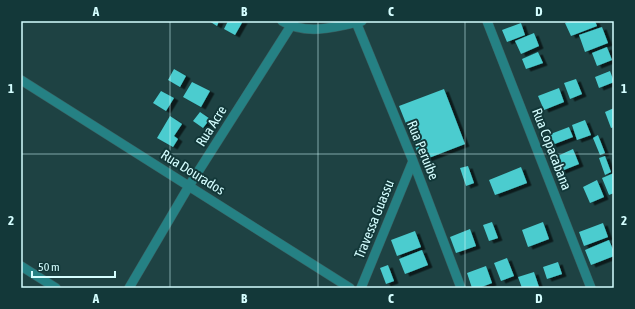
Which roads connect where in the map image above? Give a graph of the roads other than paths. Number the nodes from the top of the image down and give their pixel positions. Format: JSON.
{"nodes":[{"id":1,"x":487,"y":21,"type":"edge"},
{"id":2,"x":359,"y":22,"type":"edge"},
{"id":3,"x":289,"y":23,"type":"edge"},
{"id":4,"x":21,"y":80,"type":"edge"},
{"id":5,"x":413,"y":161,"type":"junction"},
{"id":6,"x":189,"y":186,"type":"junction"},
{"id":7,"x":21,"y":266,"type":"edge"},
{"id":8,"x":56,"y":288,"type":"edge"},
{"id":9,"x":129,"y":288,"type":"edge"},
{"id":10,"x":350,"y":288,"type":"edge"},
{"id":11,"x":361,"y":288,"type":"edge"},
{"id":12,"x":461,"y":288,"type":"edge"},
{"id":13,"x":591,"y":288,"type":"edge"}],
"edges":[{"from":1,"to":13,"type":"street","name":"Rua Copacabana"},
{"from":2,"to":3,"type":"street"},
{"from":2,"to":5,"type":"street","name":"Rua Peruíbe"},
{"from":3,"to":6,"type":"street","name":"Rua Acre"},
{"from":4,"to":6,"type":"street","name":"Rua Dourados"},
{"from":5,"to":11,"type":"street","name":"Travessa Guassu"},
{"from":5,"to":12,"type":"street","name":"Rua Peruíbe"},
{"from":6,"to":9,"type":"street","name":"Rua Acre"},
{"from":6,"to":10,"type":"street","name":"Rua Dourados"},
{"from":7,"to":8,"type":"street"}]}
